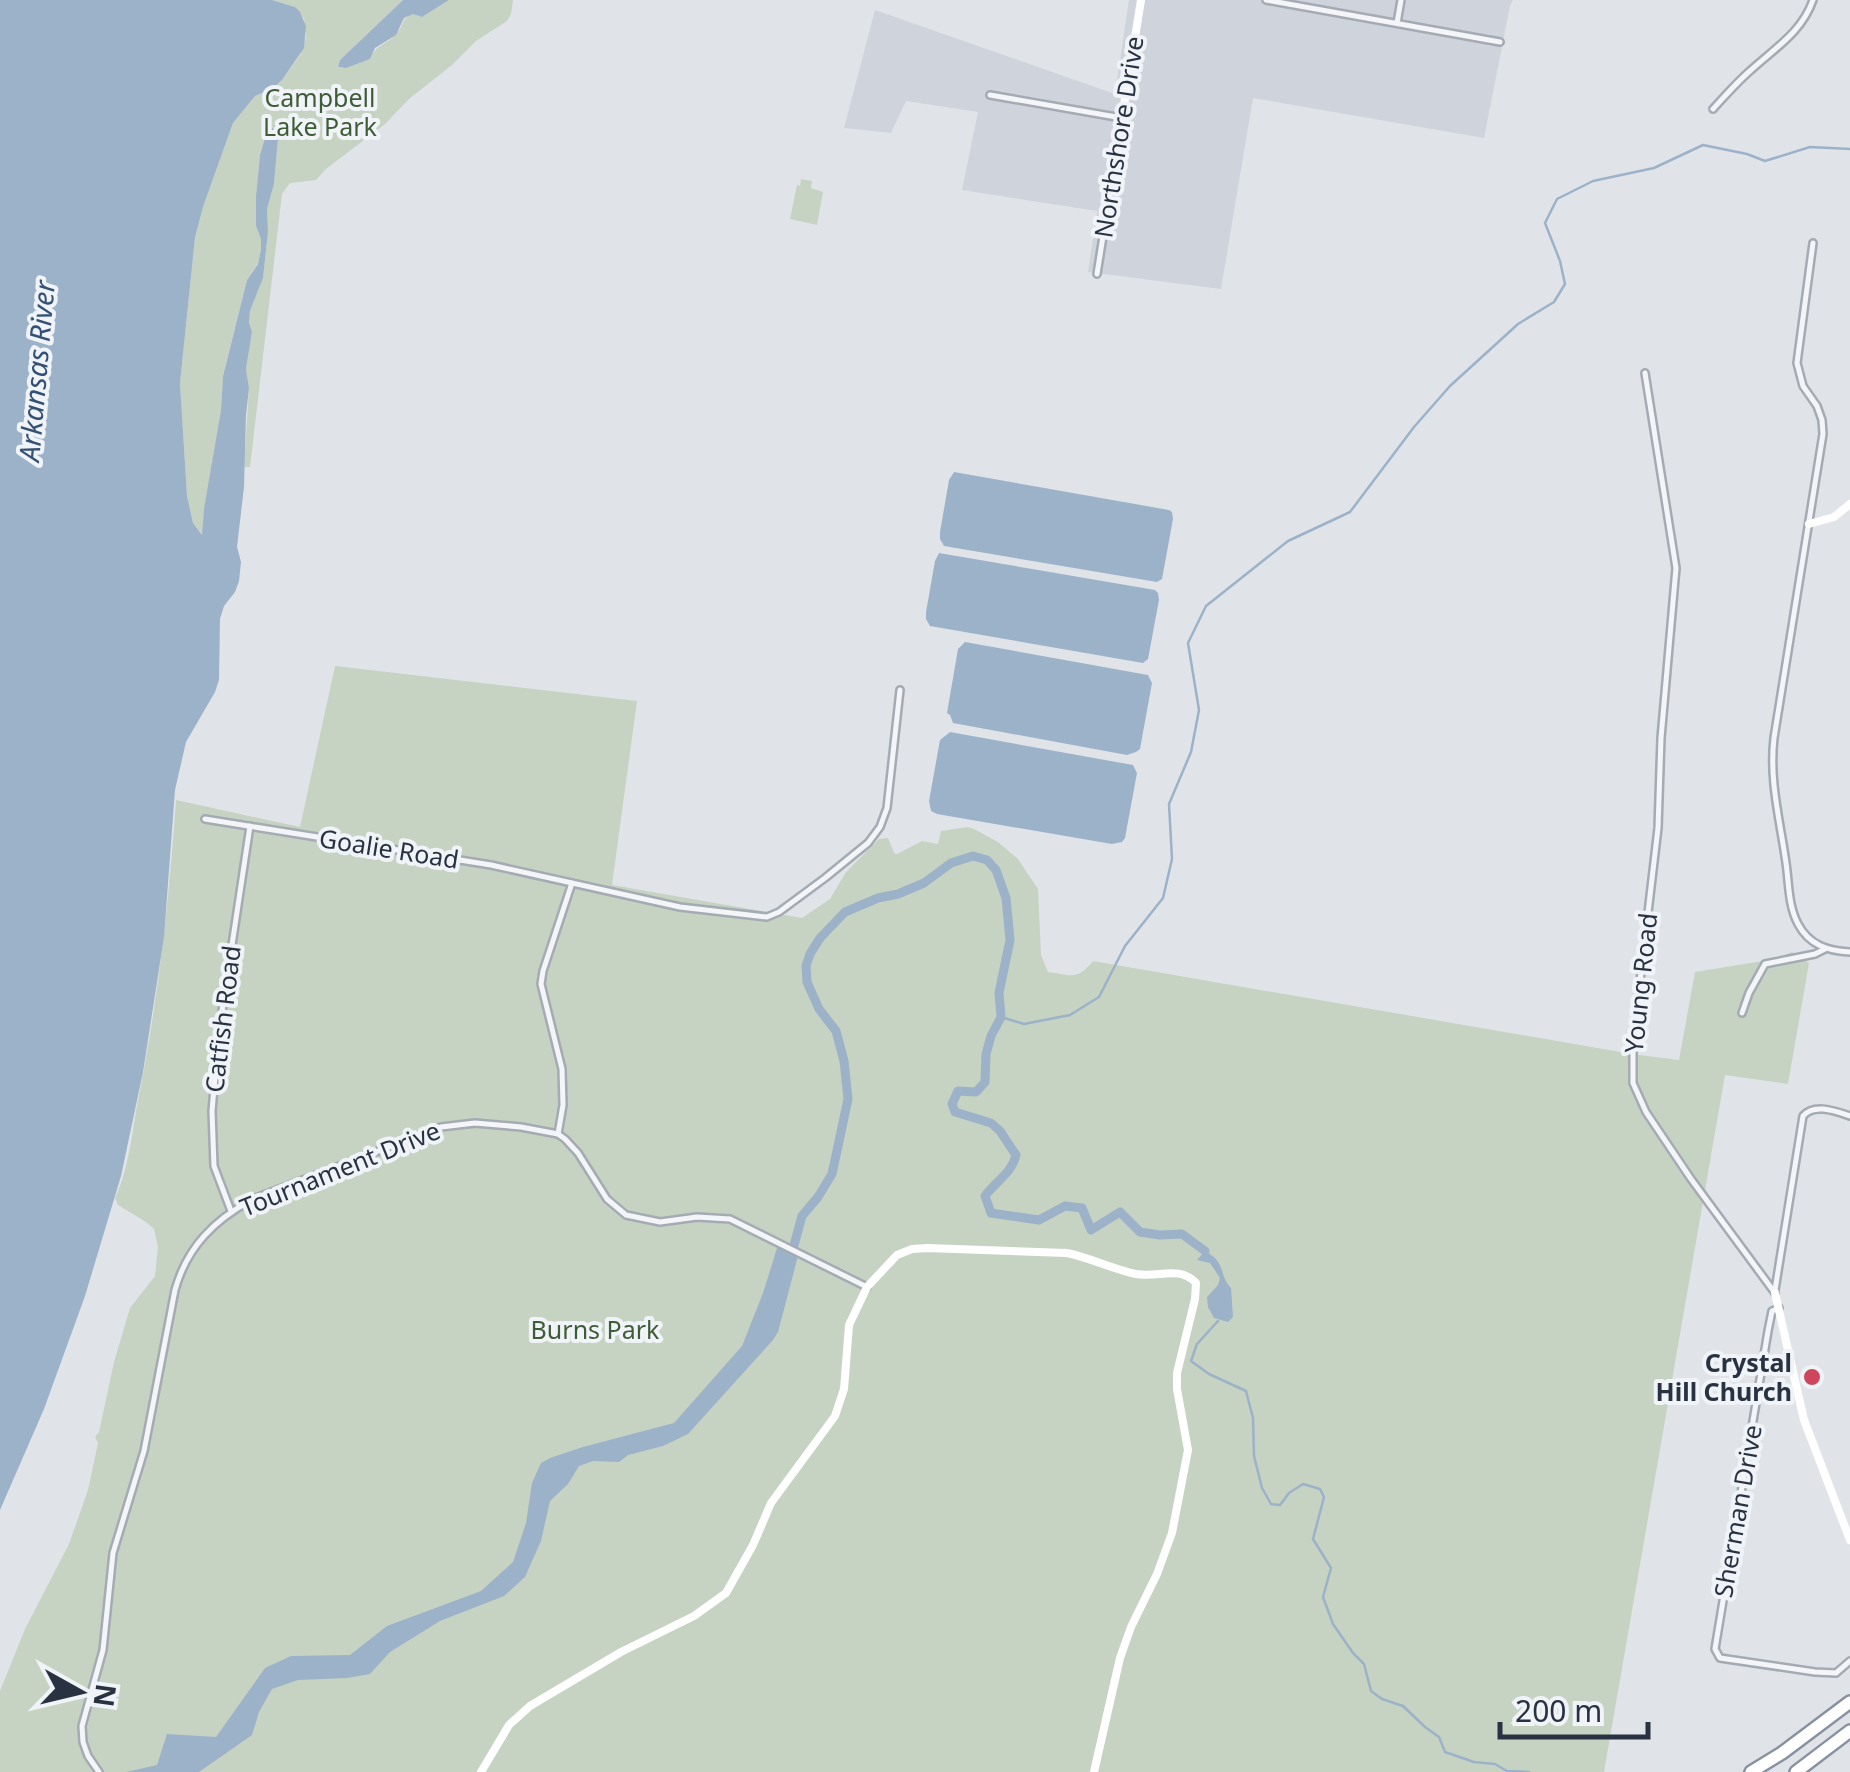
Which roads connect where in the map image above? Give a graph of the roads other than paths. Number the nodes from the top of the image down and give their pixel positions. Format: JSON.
{"nodes":[{"id":1,"x":1141,"y":0,"type":"edge"},
{"id":2,"x":1266,"y":0,"type":"edge"},
{"id":3,"x":1401,"y":0,"type":"edge"},
{"id":4,"x":1813,"y":0,"type":"edge"},
{"id":5,"x":1398,"y":24,"type":"junction"},
{"id":6,"x":1500,"y":42,"type":"dead end"},
{"id":7,"x":990,"y":95,"type":"dead end"},
{"id":8,"x":1713,"y":109,"type":"dead end"},
{"id":9,"x":1122,"y":118,"type":"junction"},
{"id":10,"x":1813,"y":243,"type":"dead end"},
{"id":11,"x":1097,"y":274,"type":"dead end"},
{"id":12,"x":1645,"y":373,"type":"dead end"},
{"id":13,"x":1850,"y":504,"type":"edge"},
{"id":14,"x":1809,"y":524,"type":"junction"},
{"id":15,"x":900,"y":690,"type":"dead end"},
{"id":16,"x":205,"y":819,"type":"dead end"},
{"id":17,"x":250,"y":826,"type":"junction"},
{"id":18,"x":572,"y":882,"type":"junction"},
{"id":19,"x":1825,"y":949,"type":"junction"},
{"id":20,"x":1850,"y":952,"type":"edge"},
{"id":21,"x":1742,"y":1013,"type":"dead end"},
{"id":22,"x":1850,"y":1116,"type":"edge"},
{"id":23,"x":558,"y":1134,"type":"junction"},
{"id":24,"x":232,"y":1211,"type":"junction"},
{"id":25,"x":868,"y":1287,"type":"junction"},
{"id":26,"x":1774,"y":1293,"type":"junction"},
{"id":27,"x":1779,"y":1308,"type":"junction"},
{"id":28,"x":1850,"y":1540,"type":"edge"},
{"id":29,"x":1850,"y":1661,"type":"edge"},
{"id":30,"x":1850,"y":1702,"type":"edge"},
{"id":31,"x":1850,"y":1731,"type":"edge"},
{"id":32,"x":99,"y":1772,"type":"edge"},
{"id":33,"x":481,"y":1772,"type":"edge"},
{"id":34,"x":1094,"y":1772,"type":"edge"},
{"id":35,"x":1752,"y":1772,"type":"edge"},
{"id":36,"x":1796,"y":1772,"type":"edge"}],
"edges":[{"from":1,"to":9,"type":"street","name":"Northshore Drive"},
{"from":2,"to":5,"type":"street"},
{"from":3,"to":5,"type":"street"},
{"from":4,"to":8,"type":"street"},
{"from":5,"to":6,"type":"street"},
{"from":7,"to":9,"type":"street"},
{"from":9,"to":11,"type":"street","name":"Northshore Drive"},
{"from":10,"to":14,"type":"street"},
{"from":12,"to":26,"type":"street","name":"Young Road"},
{"from":13,"to":14,"type":"street"},
{"from":14,"to":19,"type":"street"},
{"from":15,"to":18,"type":"street","name":"Goalie Road"},
{"from":16,"to":17,"type":"street","name":"Goalie Road"},
{"from":17,"to":18,"type":"street","name":"Goalie Road"},
{"from":17,"to":24,"type":"street","name":"Catfish Road"},
{"from":18,"to":23,"type":"street"},
{"from":19,"to":20,"type":"street"},
{"from":19,"to":21,"type":"street"},
{"from":22,"to":26,"type":"street"},
{"from":23,"to":24,"type":"street","name":"Tournament Drive"},
{"from":23,"to":25,"type":"street"},
{"from":24,"to":32,"type":"street","name":"Tournament Drive"},
{"from":25,"to":33,"type":"street"},
{"from":25,"to":34,"type":"street"},
{"from":26,"to":27,"type":"street","name":"Young Road"},
{"from":27,"to":28,"type":"street","name":"Young Road"},
{"from":27,"to":29,"type":"street","name":"Sherman Drive"},
{"from":30,"to":35,"type":"highway"},
{"from":31,"to":36,"type":"highway"}]}
